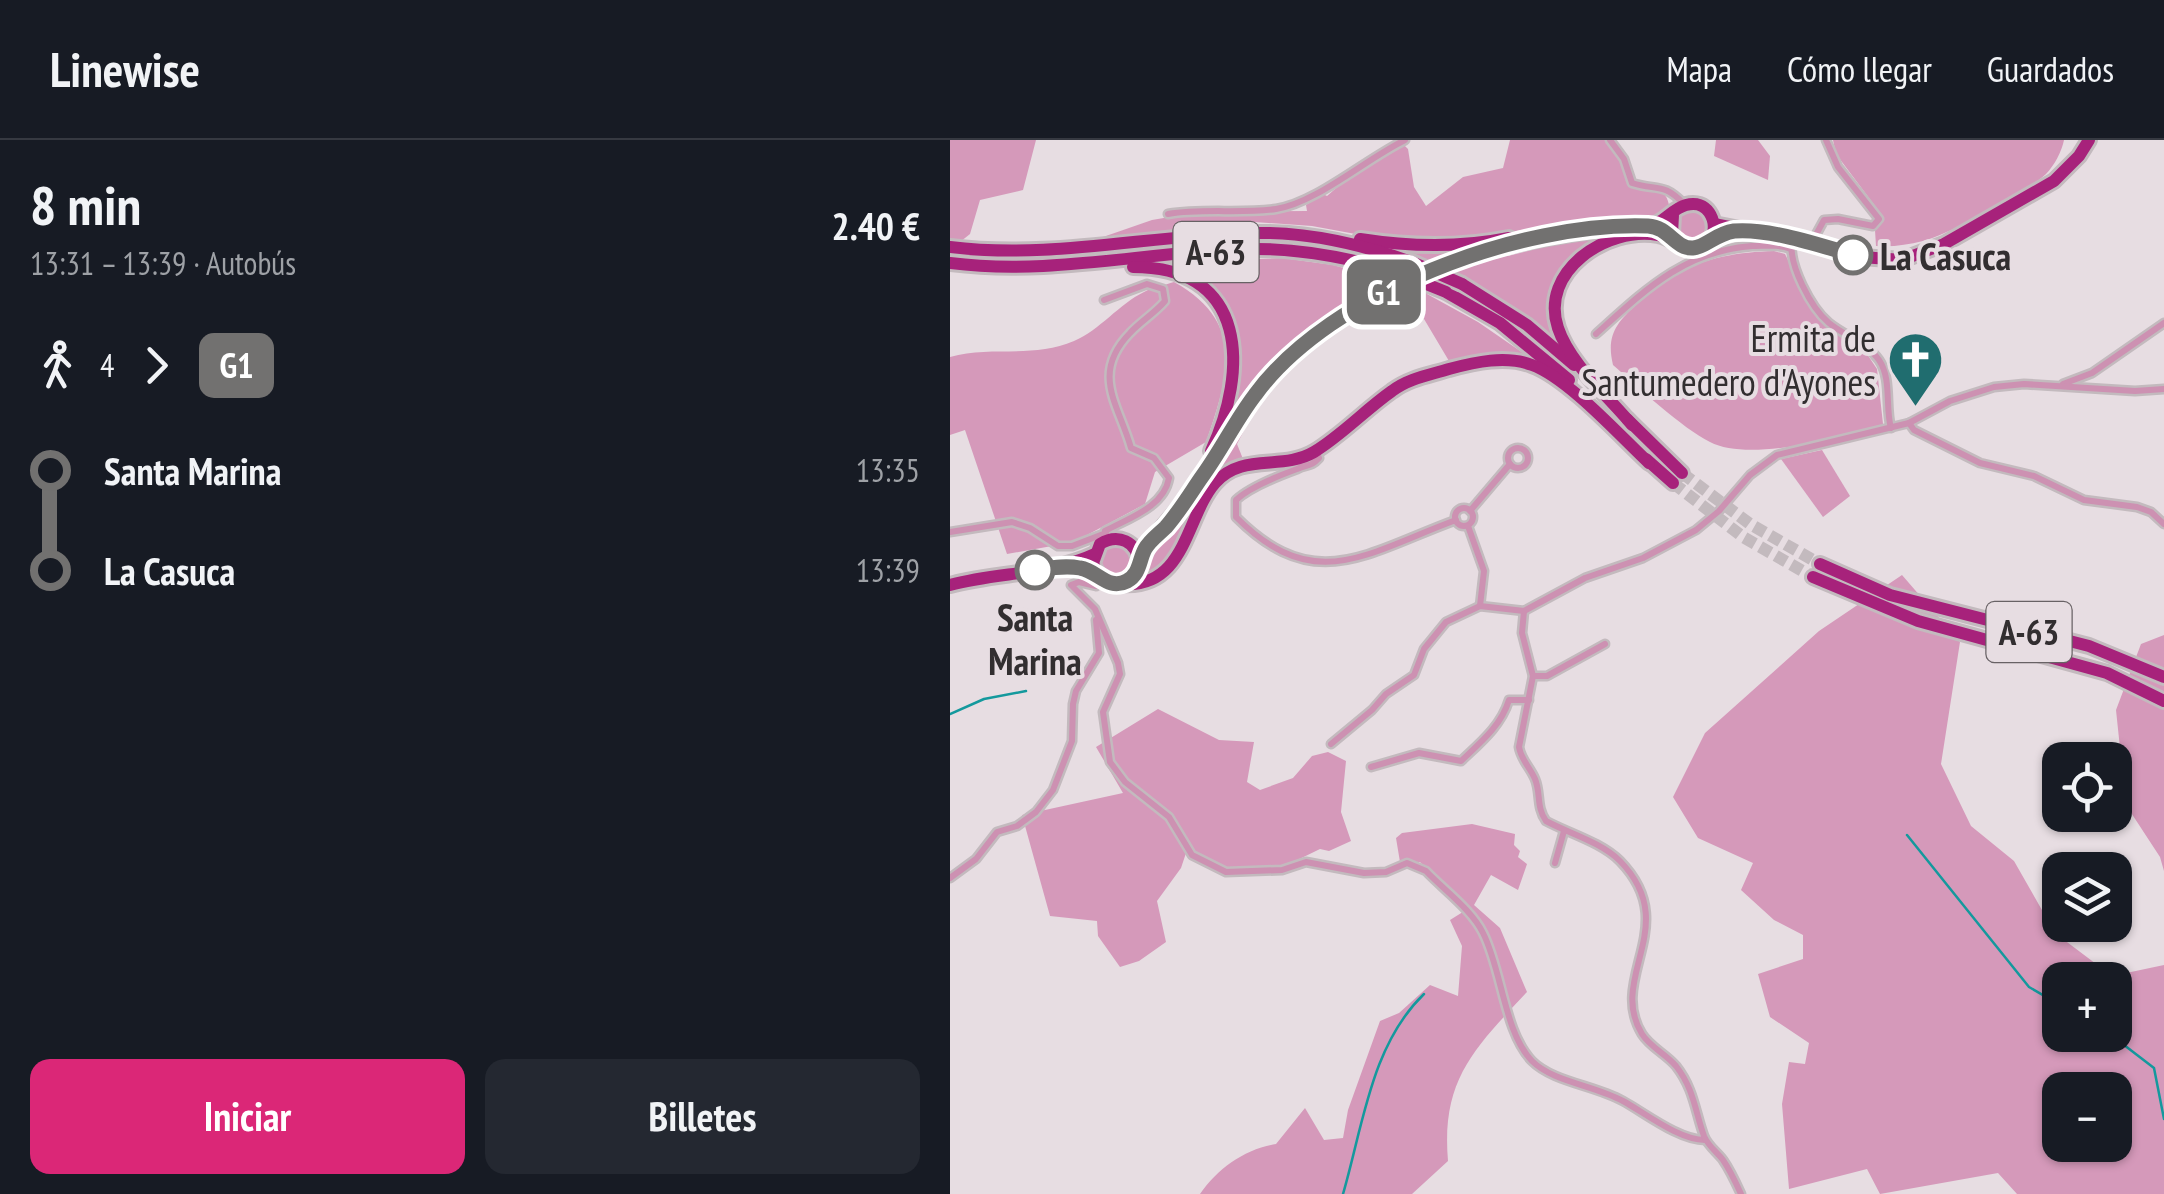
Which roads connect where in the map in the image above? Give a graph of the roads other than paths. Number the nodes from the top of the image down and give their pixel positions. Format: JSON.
{"nodes":[{"id":1,"x":1404,"y":140,"type":"edge"},
{"id":2,"x":1610,"y":140,"type":"edge"},
{"id":3,"x":1826,"y":140,"type":"edge"},
{"id":4,"x":2089,"y":140,"type":"edge"},
{"id":5,"x":1685,"y":205,"type":"junction"},
{"id":6,"x":1168,"y":214,"type":"dead end"},
{"id":7,"x":1673,"y":215,"type":"junction"},
{"id":8,"x":1651,"y":226,"type":"junction"},
{"id":9,"x":1612,"y":228,"type":"junction"},
{"id":10,"x":1713,"y":230,"type":"junction"},
{"id":11,"x":1189,"y":237,"type":"junction"},
{"id":12,"x":1676,"y":240,"type":"junction"},
{"id":13,"x":1812,"y":243,"type":"junction"},
{"id":14,"x":1792,"y":244,"type":"junction"},
{"id":15,"x":950,"y":247,"type":"edge"},
{"id":16,"x":950,"y":263,"type":"edge"},
{"id":17,"x":1036,"y":268,"type":"junction"},
{"id":18,"x":1104,"y":300,"type":"dead end"},
{"id":19,"x":2164,"y":323,"type":"edge"},
{"id":20,"x":1596,"y":334,"type":"dead end"},
{"id":21,"x":2057,"y":386,"type":"junction"},
{"id":22,"x":2164,"y":389,"type":"edge"},
{"id":23,"x":1909,"y":423,"type":"junction"},
{"id":24,"x":1632,"y":424,"type":"junction"},
{"id":25,"x":1890,"y":428,"type":"junction"},
{"id":26,"x":1316,"y":451,"type":"junction"},
{"id":27,"x":1649,"y":463,"type":"junction"},
{"id":28,"x":1510,"y":464,"type":"dead end"},
{"id":29,"x":1192,"y":490,"type":"junction"},
{"id":30,"x":1470,"y":510,"type":"junction"},
{"id":31,"x":1456,"y":520,"type":"junction"},
{"id":32,"x":2164,"y":524,"type":"edge"},
{"id":33,"x":1468,"y":526,"type":"junction"},
{"id":34,"x":950,"y":532,"type":"edge"},
{"id":35,"x":1158,"y":533,"type":"junction"},
{"id":36,"x":1107,"y":535,"type":"junction"},
{"id":37,"x":1130,"y":542,"type":"junction"},
{"id":38,"x":1095,"y":554,"type":"junction"},
{"id":39,"x":1820,"y":564,"type":"tunnel mouth"},
{"id":40,"x":1061,"y":566,"type":"junction"},
{"id":41,"x":1139,"y":566,"type":"junction"},
{"id":42,"x":1154,"y":575,"type":"junction"},
{"id":43,"x":1099,"y":576,"type":"junction"},
{"id":44,"x":1813,"y":578,"type":"tunnel mouth"},
{"id":45,"x":1121,"y":584,"type":"junction"},
{"id":46,"x":950,"y":586,"type":"edge"},
{"id":47,"x":1480,"y":606,"type":"junction"},
{"id":48,"x":1094,"y":609,"type":"junction"},
{"id":49,"x":1524,"y":610,"type":"junction"},
{"id":50,"x":1605,"y":644,"type":"dead end"},
{"id":51,"x":1533,"y":676,"type":"junction"},
{"id":52,"x":2164,"y":677,"type":"edge"},
{"id":53,"x":1529,"y":700,"type":"junction"},
{"id":54,"x":2164,"y":701,"type":"edge"},
{"id":55,"x":1330,"y":744,"type":"dead end"},
{"id":56,"x":1371,"y":768,"type":"dead end"},
{"id":57,"x":1564,"y":831,"type":"junction"},
{"id":58,"x":1555,"y":863,"type":"dead end"},
{"id":59,"x":950,"y":878,"type":"edge"},
{"id":60,"x":1705,"y":1140,"type":"junction"},
{"id":61,"x":1741,"y":1194,"type":"edge"}],
"edges":[{"from":1,"to":6,"type":"street"},
{"from":2,"to":5,"type":"street"},
{"from":3,"to":13,"type":"street"},
{"from":4,"to":13,"type":"highway"},
{"from":5,"to":7,"type":"highway"},
{"from":5,"to":10,"type":"highway"},
{"from":7,"to":8,"type":"highway"},
{"from":7,"to":12,"type":"highway"},
{"from":8,"to":9,"type":"highway"},
{"from":8,"to":12,"type":"highway"},
{"from":9,"to":11,"type":"highway"},
{"from":9,"to":29,"type":"highway"},
{"from":10,"to":12,"type":"highway"},
{"from":10,"to":14,"type":"highway"},
{"from":11,"to":15,"type":"highway","number":"A-63"},
{"from":11,"to":24,"type":"highway","number":"A-63","bridge":true},
{"from":12,"to":24,"type":"highway"},
{"from":13,"to":14,"type":"highway"},
{"from":14,"to":20,"type":"street"},
{"from":14,"to":25,"type":"street"},
{"from":16,"to":17,"type":"highway","number":"A-63"},
{"from":17,"to":27,"type":"highway","number":"A-63","bridge":true},
{"from":17,"to":29,"type":"highway"},
{"from":18,"to":36,"type":"street"},
{"from":19,"to":21,"type":"street"},
{"from":21,"to":22,"type":"street"},
{"from":21,"to":23,"type":"street"},
{"from":23,"to":25,"type":"street"},
{"from":23,"to":32,"type":"street"},
{"from":24,"to":27,"type":"highway","number":"A-63"},
{"from":25,"to":49,"type":"street"},
{"from":26,"to":27,"type":"highway"},
{"from":26,"to":31,"type":"street"},
{"from":26,"to":42,"type":"highway"},
{"from":28,"to":30,"type":"street"},
{"from":29,"to":35,"type":"highway"},
{"from":30,"to":31,"type":"street"},
{"from":30,"to":33,"type":"street"},
{"from":31,"to":33,"type":"street"},
{"from":33,"to":47,"type":"street"},
{"from":34,"to":36,"type":"street"},
{"from":35,"to":37,"type":"highway"},
{"from":35,"to":41,"type":"highway"},
{"from":36,"to":37,"type":"highway"},
{"from":36,"to":38,"type":"highway"},
{"from":37,"to":41,"type":"highway"},
{"from":38,"to":40,"type":"highway"},
{"from":38,"to":43,"type":"highway"},
{"from":39,"to":52,"type":"highway","number":"A-63"},
{"from":40,"to":43,"type":"highway"},
{"from":40,"to":46,"type":"highway"},
{"from":41,"to":42,"type":"highway"},
{"from":41,"to":45,"type":"highway"},
{"from":42,"to":45,"type":"highway"},
{"from":43,"to":45,"type":"highway"},
{"from":43,"to":48,"type":"street"},
{"from":44,"to":54,"type":"highway","number":"A-63"},
{"from":47,"to":49,"type":"street"},
{"from":47,"to":55,"type":"street"},
{"from":48,"to":59,"type":"street"},
{"from":48,"to":60,"type":"street"},
{"from":49,"to":51,"type":"street"},
{"from":50,"to":51,"type":"street"},
{"from":51,"to":53,"type":"street"},
{"from":53,"to":56,"type":"street"},
{"from":53,"to":57,"type":"street"},
{"from":57,"to":58,"type":"street"},
{"from":57,"to":60,"type":"street"},
{"from":60,"to":61,"type":"street"}]}
